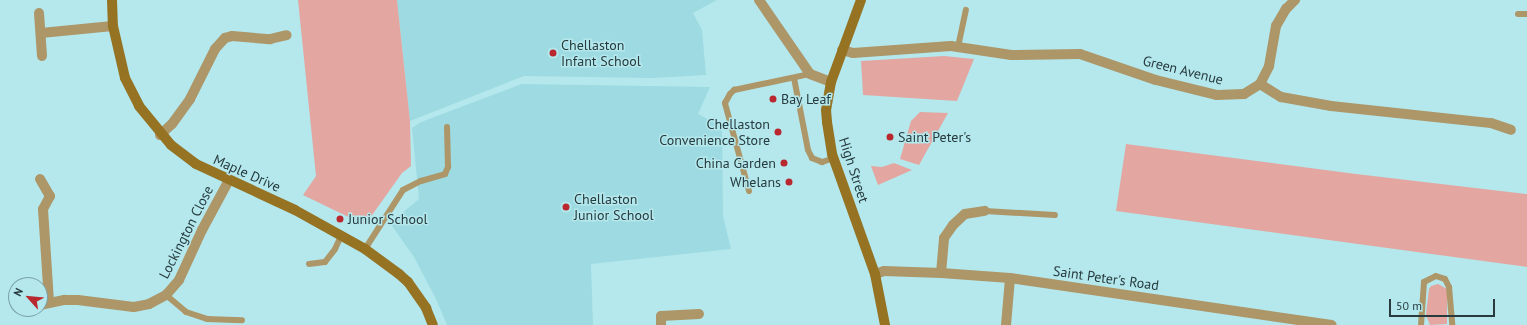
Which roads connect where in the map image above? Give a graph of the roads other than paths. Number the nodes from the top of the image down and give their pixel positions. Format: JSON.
{"nodes":[{"id":1,"x":112,"y":0,"type":"edge"},
{"id":2,"x":759,"y":0,"type":"edge"},
{"id":3,"x":861,"y":0,"type":"edge"},
{"id":4,"x":1295,"y":0,"type":"edge"},
{"id":5,"x":966,"y":10,"type":"dead end"},
{"id":6,"x":39,"y":12,"type":"dead end"},
{"id":7,"x":1518,"y":14,"type":"dead end"},
{"id":8,"x":1527,"y":14,"type":"edge"},
{"id":9,"x":113,"y":26,"type":"junction"},
{"id":10,"x":41,"y":33,"type":"junction"},
{"id":11,"x":287,"y":35,"type":"dead end"},
{"id":12,"x":958,"y":47,"type":"junction"},
{"id":13,"x":842,"y":50,"type":"junction"},
{"id":14,"x":42,"y":56,"type":"dead end"},
{"id":15,"x":810,"y":74,"type":"junction"},
{"id":16,"x":794,"y":78,"type":"junction"},
{"id":17,"x":831,"y":82,"type":"junction"},
{"id":18,"x":1260,"y":84,"type":"junction"},
{"id":19,"x":447,"y":127,"type":"dead end"},
{"id":20,"x":1511,"y":130,"type":"dead end"},
{"id":21,"x":160,"y":135,"type":"junction"},
{"id":22,"x":834,"y":158,"type":"junction"},
{"id":23,"x":40,"y":179,"type":"dead end"},
{"id":24,"x":229,"y":180,"type":"junction"},
{"id":25,"x":749,"y":191,"type":"dead end"},
{"id":26,"x":985,"y":211,"type":"joint"},
{"id":27,"x":1055,"y":215,"type":"dead end"},
{"id":28,"x":341,"y":236,"type":"junction"},
{"id":29,"x":365,"y":249,"type":"junction"},
{"id":30,"x":309,"y":264,"type":"dead end"},
{"id":31,"x":941,"y":273,"type":"junction"},
{"id":32,"x":875,"y":274,"type":"junction"},
{"id":33,"x":44,"y":277,"type":"edge"},
{"id":34,"x":1010,"y":278,"type":"junction"},
{"id":35,"x":166,"y":295,"type":"junction"},
{"id":36,"x":48,"y":303,"type":"edge"},
{"id":37,"x":699,"y":314,"type":"dead end"},
{"id":38,"x":242,"y":320,"type":"dead end"},
{"id":39,"x":433,"y":325,"type":"edge"},
{"id":40,"x":662,"y":325,"type":"edge"},
{"id":41,"x":885,"y":325,"type":"edge"},
{"id":42,"x":1006,"y":325,"type":"edge"},
{"id":43,"x":1332,"y":325,"type":"edge"},
{"id":44,"x":1421,"y":325,"type":"edge"},
{"id":45,"x":1452,"y":325,"type":"edge"}],
"edges":[{"from":1,"to":9,"type":"street","name":"Maple Drive"},
{"from":2,"to":15,"type":"street"},
{"from":3,"to":13,"type":"street","name":"High Street"},
{"from":4,"to":18,"type":"street"},
{"from":5,"to":12,"type":"lane"},
{"from":6,"to":10,"type":"street"},
{"from":7,"to":8,"type":"lane"},
{"from":9,"to":10,"type":"street"},
{"from":9,"to":21,"type":"street","name":"Maple Drive"},
{"from":10,"to":14,"type":"street"},
{"from":11,"to":21,"type":"street"},
{"from":12,"to":13,"type":"street","name":"Green Avenue"},
{"from":12,"to":18,"type":"street","name":"Green Avenue"},
{"from":13,"to":17,"type":"street","name":"High Street"},
{"from":15,"to":16,"type":"lane"},
{"from":15,"to":17,"type":"street"},
{"from":16,"to":22,"type":"lane"},
{"from":16,"to":25,"type":"lane"},
{"from":17,"to":22,"type":"street","name":"High Street"},
{"from":18,"to":20,"type":"street"},
{"from":19,"to":29,"type":"lane"},
{"from":21,"to":24,"type":"street","name":"Maple Drive"},
{"from":22,"to":32,"type":"street","name":"High Street"},
{"from":23,"to":33,"type":"street","name":"Lockington Close"},
{"from":24,"to":28,"type":"street","name":"Maple Drive"},
{"from":24,"to":35,"type":"street","name":"Lockington Close"},
{"from":26,"to":27,"type":"lane"},
{"from":26,"to":31,"type":"street"},
{"from":28,"to":29,"type":"street","name":"Maple Drive"},
{"from":28,"to":30,"type":"lane"},
{"from":29,"to":39,"type":"street","name":"Maple Drive"},
{"from":31,"to":32,"type":"street","name":"Saint Peter's Road"},
{"from":31,"to":34,"type":"street","name":"Saint Peter's Road"},
{"from":32,"to":41,"type":"street","name":"High Street"},
{"from":34,"to":42,"type":"street"},
{"from":34,"to":43,"type":"street","name":"Saint Peter's Road"},
{"from":35,"to":36,"type":"street","name":"Lockington Close"},
{"from":35,"to":38,"type":"lane"},
{"from":37,"to":40,"type":"street"},
{"from":44,"to":45,"type":"lane"}]}
